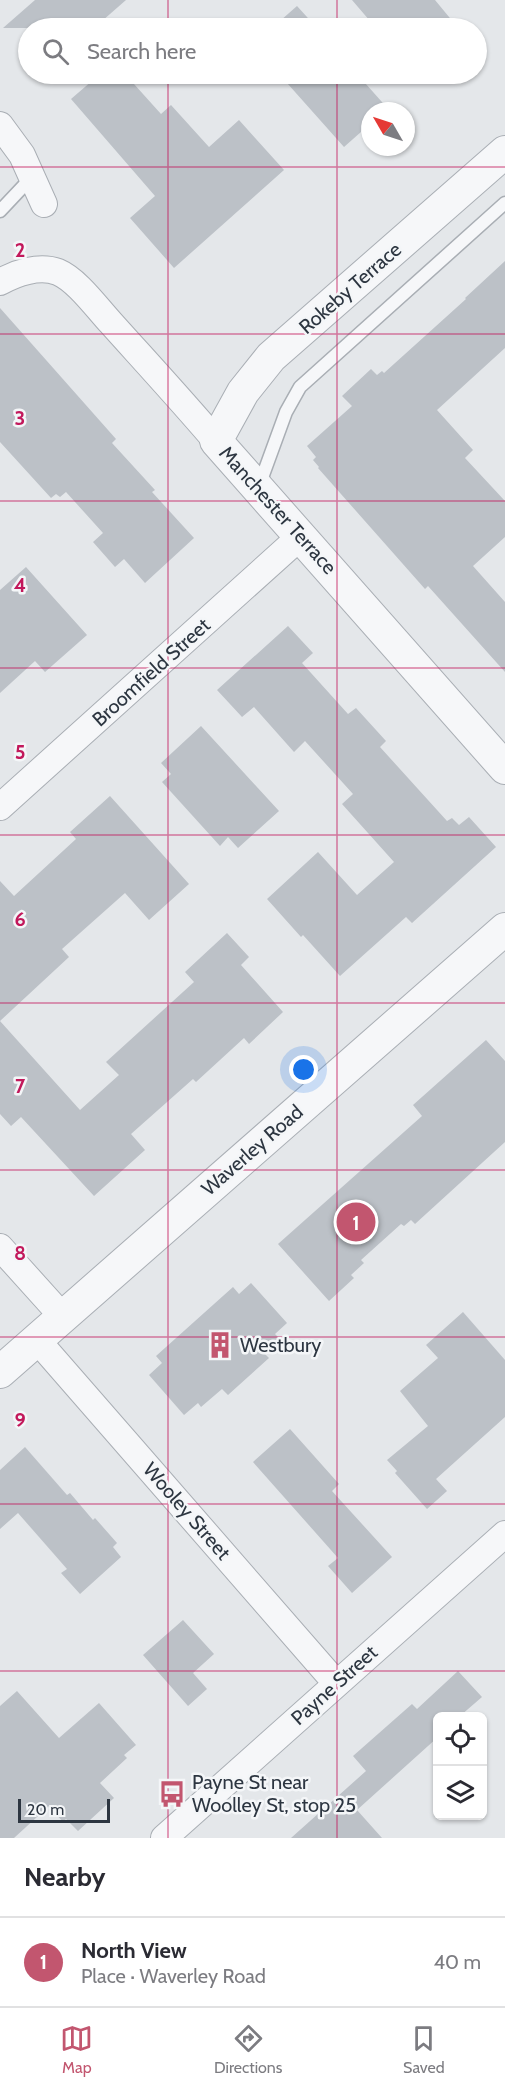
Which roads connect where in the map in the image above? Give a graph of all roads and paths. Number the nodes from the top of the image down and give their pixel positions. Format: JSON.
{"nodes":[{"id":1,"x":0,"y":125,"type":"edge"},
{"id":2,"x":505,"y":152,"type":"edge"},
{"id":3,"x":33,"y":176,"type":"junction"},
{"id":4,"x":505,"y":203,"type":"edge"},
{"id":5,"x":44,"y":204,"type":"dead end"},
{"id":6,"x":0,"y":210,"type":"edge"},
{"id":7,"x":0,"y":282,"type":"edge"},
{"id":8,"x":216,"y":441,"type":"junction"},
{"id":9,"x":259,"y":488,"type":"junction"},
{"id":10,"x":302,"y":536,"type":"junction"},
{"id":11,"x":505,"y":768,"type":"edge"},
{"id":12,"x":0,"y":807,"type":"edge"},
{"id":13,"x":505,"y":929,"type":"edge"},
{"id":14,"x":0,"y":1247,"type":"edge"},
{"id":15,"x":63,"y":1317,"type":"junction"},
{"id":16,"x":38,"y":1340,"type":"junction"},
{"id":17,"x":0,"y":1372,"type":"edge"},
{"id":18,"x":504,"y":1537,"type":"edge"},
{"id":19,"x":336,"y":1683,"type":"junction"},
{"id":20,"x":164,"y":1838,"type":"edge"}],
"edges":[{"from":1,"to":3,"type":"street"},
{"from":2,"to":8,"type":"street","name":"Rokeby Terrace"},
{"from":3,"to":5,"type":"street"},
{"from":3,"to":6,"type":"lane"},
{"from":4,"to":9,"type":"lane"},
{"from":7,"to":8,"type":"street","name":"Manchester Terrace"},
{"from":8,"to":9,"type":"street","name":"Manchester Terrace"},
{"from":9,"to":10,"type":"street","name":"Manchester Terrace"},
{"from":10,"to":11,"type":"street","name":"Manchester Terrace"},
{"from":10,"to":12,"type":"street","name":"Broomfield Street"},
{"from":13,"to":15,"type":"street","name":"Waverley Road"},
{"from":14,"to":15,"type":"street"},
{"from":15,"to":16,"type":"street","name":"Waverley Road"},
{"from":16,"to":17,"type":"street","name":"Waverley Road"},
{"from":16,"to":19,"type":"street","name":"Wooley Street"},
{"from":18,"to":19,"type":"street","name":"Payne Street"},
{"from":19,"to":20,"type":"street","name":"Payne Street"}]}
